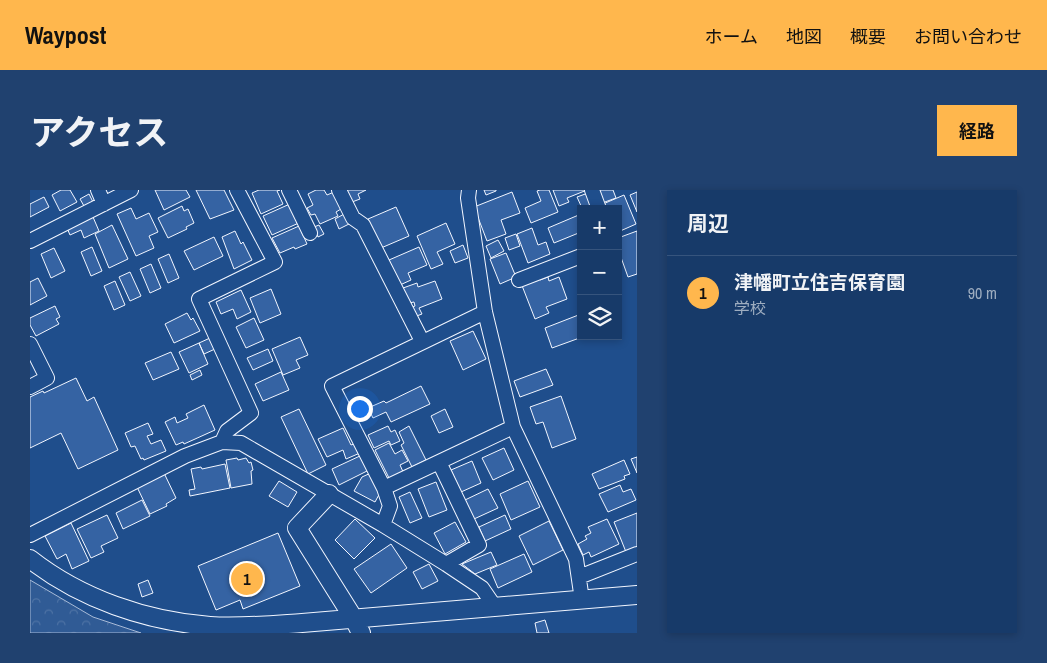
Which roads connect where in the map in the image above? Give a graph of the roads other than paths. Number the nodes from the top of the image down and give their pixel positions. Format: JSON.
{"nodes":[{"id":1,"x":98,"y":190,"type":"edge"},
{"id":2,"x":130,"y":190,"type":"edge"},
{"id":3,"x":237,"y":190,"type":"edge"},
{"id":4,"x":288,"y":190,"type":"edge"},
{"id":5,"x":339,"y":190,"type":"edge"},
{"id":6,"x":469,"y":190,"type":"edge"},
{"id":7,"x":592,"y":190,"type":"edge"},
{"id":8,"x":104,"y":204,"type":"junction"},
{"id":9,"x":598,"y":205,"type":"edge"},
{"id":10,"x":310,"y":234,"type":"dead end"},
{"id":11,"x":31,"y":238,"type":"edge"},
{"id":12,"x":577,"y":258,"type":"edge"},
{"id":13,"x":519,"y":280,"type":"dead end"},
{"id":14,"x":485,"y":312,"type":"junction"},
{"id":15,"x":422,"y":342,"type":"junction"},
{"id":16,"x":30,"y":344,"type":"edge"},
{"id":17,"x":30,"y":387,"type":"edge"},
{"id":18,"x":513,"y":427,"type":"junction"},
{"id":19,"x":222,"y":442,"type":"junction"},
{"id":20,"x":439,"y":462,"type":"junction"},
{"id":21,"x":384,"y":488,"type":"junction"},
{"id":22,"x":328,"y":494,"type":"junction"},
{"id":23,"x":383,"y":525,"type":"junction"},
{"id":24,"x":30,"y":534,"type":"edge"},
{"id":25,"x":637,"y":554,"type":"edge"},
{"id":26,"x":30,"y":559,"type":"edge"},
{"id":27,"x":446,"y":564,"type":"junction"},
{"id":28,"x":579,"y":577,"type":"junction"},
{"id":29,"x":637,"y":595,"type":"edge"},
{"id":30,"x":582,"y":600,"type":"junction"},
{"id":31,"x":495,"y":607,"type":"junction"},
{"id":32,"x":358,"y":626,"type":"edge"},
{"id":33,"x":175,"y":628,"type":"edge"}],
"edges":[{"from":1,"to":8,"type":"street"},
{"from":2,"to":8,"type":"street"},
{"from":3,"to":19,"type":"street"},
{"from":4,"to":10,"type":"street"},
{"from":5,"to":15,"type":"street"},
{"from":6,"to":14,"type":"street"},
{"from":7,"to":9,"type":"street"},
{"from":8,"to":11,"type":"street"},
{"from":12,"to":13,"type":"street"},
{"from":14,"to":15,"type":"street"},
{"from":14,"to":18,"type":"street"},
{"from":15,"to":21,"type":"street"},
{"from":16,"to":17,"type":"street"},
{"from":18,"to":20,"type":"street"},
{"from":18,"to":28,"type":"street"},
{"from":19,"to":22,"type":"street"},
{"from":19,"to":24,"type":"street"},
{"from":20,"to":21,"type":"street"},
{"from":20,"to":27,"type":"street"},
{"from":21,"to":23,"type":"street"},
{"from":22,"to":23,"type":"street"},
{"from":22,"to":32,"type":"street"},
{"from":23,"to":27,"type":"street"},
{"from":25,"to":28,"type":"street"},
{"from":26,"to":33,"type":"street"},
{"from":27,"to":31,"type":"street"},
{"from":28,"to":30,"type":"street"},
{"from":29,"to":30,"type":"street"},
{"from":30,"to":31,"type":"street"},
{"from":31,"to":32,"type":"street"},
{"from":32,"to":33,"type":"street"}]}
